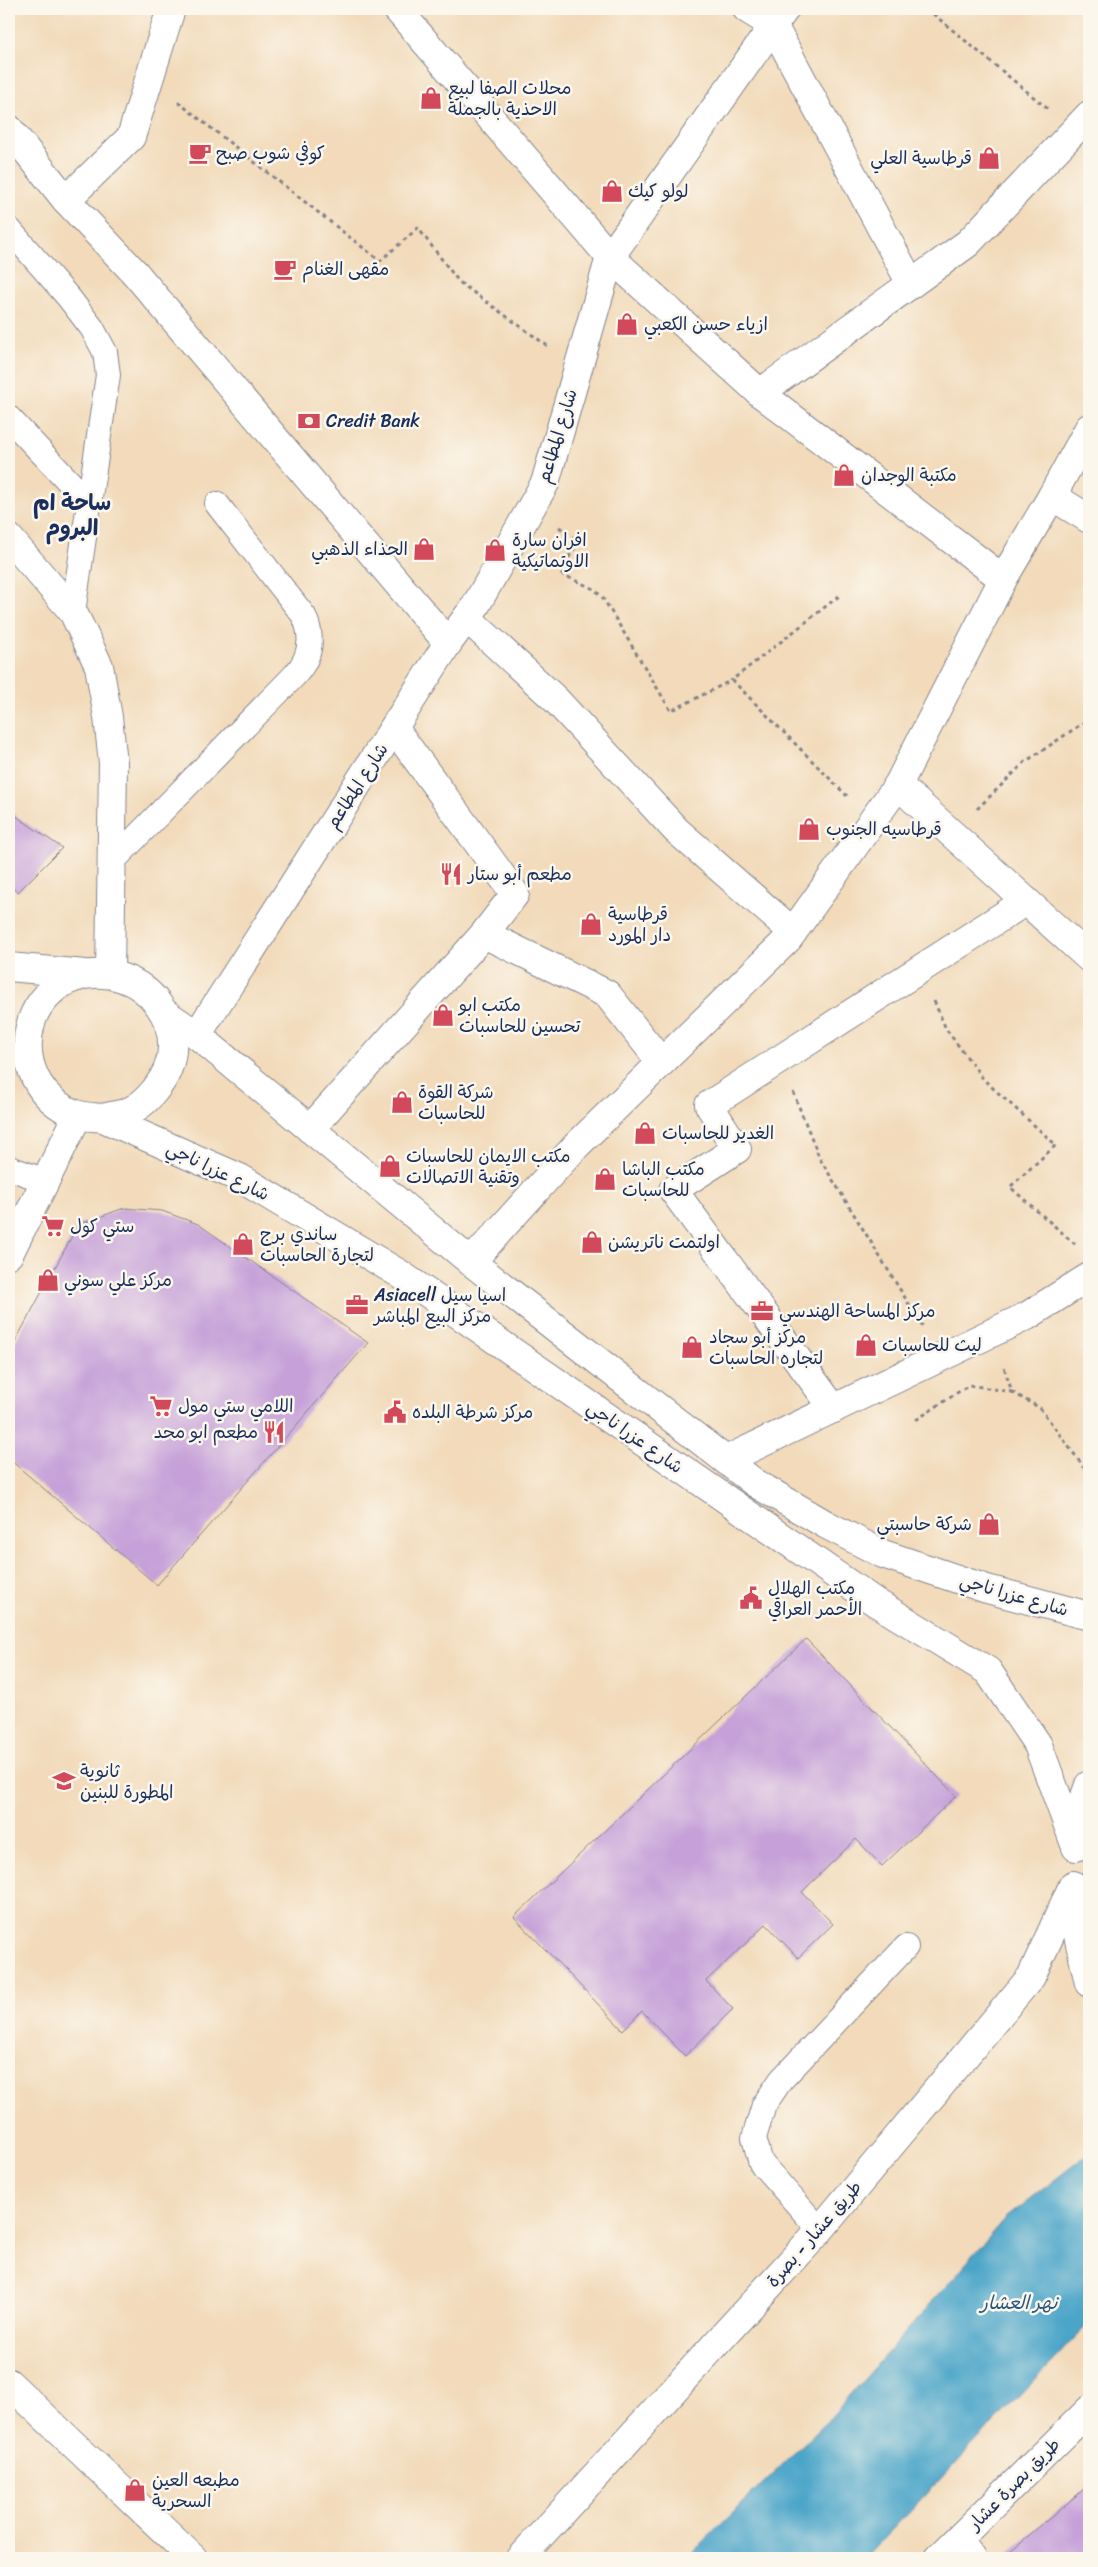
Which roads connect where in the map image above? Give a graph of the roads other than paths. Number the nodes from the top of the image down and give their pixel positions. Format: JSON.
{"nodes":[{"id":1,"x":171,"y":9,"type":"edge"},
{"id":2,"x":397,"y":9,"type":"edge"},
{"id":3,"x":747,"y":9,"type":"edge"},
{"id":4,"x":779,"y":17,"type":"edge"},
{"id":5,"x":1082,"y":123,"type":"edge"},
{"id":6,"x":9,"y":129,"type":"edge"},
{"id":7,"x":66,"y":200,"type":"junction"},
{"id":8,"x":9,"y":229,"type":"edge"},
{"id":9,"x":610,"y":257,"type":"junction"},
{"id":10,"x":910,"y":284,"type":"junction"},
{"id":11,"x":760,"y":393,"type":"junction"},
{"id":12,"x":9,"y":418,"type":"edge"},
{"id":13,"x":1089,"y":428,"type":"edge"},
{"id":14,"x":1052,"y":496,"type":"junction"},
{"id":15,"x":90,"y":502,"type":"junction"},
{"id":16,"x":217,"y":504,"type":"dead end"},
{"id":17,"x":1089,"y":520,"type":"edge"},
{"id":18,"x":9,"y":538,"type":"edge"},
{"id":19,"x":1002,"y":579,"type":"junction"},
{"id":20,"x":73,"y":612,"type":"junction"},
{"id":21,"x":467,"y":618,"type":"junction"},
{"id":22,"x":448,"y":643,"type":"junction"},
{"id":23,"x":394,"y":728,"type":"junction"},
{"id":24,"x":898,"y":785,"type":"junction"},
{"id":25,"x":112,"y":862,"type":"junction"},
{"id":26,"x":1026,"y":901,"type":"junction"},
{"id":27,"x":793,"y":932,"type":"junction"},
{"id":28,"x":484,"y":934,"type":"junction"},
{"id":29,"x":1089,"y":958,"type":"edge"},
{"id":30,"x":9,"y":967,"type":"edge"},
{"id":31,"x":98,"y":973,"type":"junction"},
{"id":32,"x":164,"y":1013,"type":"junction"},
{"id":33,"x":197,"y":1035,"type":"junction"},
{"id":34,"x":662,"y":1062,"type":"junction"},
{"id":35,"x":9,"y":1071,"type":"edge"},
{"id":36,"x":36,"y":1080,"type":"junction"},
{"id":37,"x":90,"y":1116,"type":"junction"},
{"id":38,"x":310,"y":1129,"type":"junction"},
{"id":39,"x":9,"y":1168,"type":"edge"},
{"id":40,"x":46,"y":1181,"type":"junction"},
{"id":41,"x":9,"y":1254,"type":"edge"},
{"id":42,"x":471,"y":1262,"type":"junction"},
{"id":43,"x":1085,"y":1287,"type":"edge"},
{"id":44,"x":834,"y":1409,"type":"junction"},
{"id":45,"x":726,"y":1460,"type":"junction"},
{"id":46,"x":1089,"y":1616,"type":"edge"},
{"id":47,"x":1089,"y":1785,"type":"edge"},
{"id":48,"x":1076,"y":1847,"type":"junction"},
{"id":49,"x":1074,"y":1885,"type":"junction"},
{"id":50,"x":906,"y":1947,"type":"dead end"},
{"id":51,"x":1089,"y":1983,"type":"edge"},
{"id":52,"x":820,"y":2230,"type":"junction"},
{"id":53,"x":9,"y":2383,"type":"edge"},
{"id":54,"x":1089,"y":2410,"type":"edge"},
{"id":55,"x":956,"y":2552,"type":"edge"},
{"id":56,"x":193,"y":2558,"type":"edge"},
{"id":57,"x":520,"y":2558,"type":"edge"}],
"edges":[{"from":1,"to":7,"type":"street"},
{"from":2,"to":9,"type":"street"},
{"from":3,"to":4,"type":"street"},
{"from":4,"to":9,"type":"street","name":"شارع المطاعم"},
{"from":4,"to":10,"type":"street"},
{"from":5,"to":10,"type":"street"},
{"from":6,"to":7,"type":"street"},
{"from":7,"to":22,"type":"street"},
{"from":8,"to":15,"type":"lane"},
{"from":9,"to":11,"type":"street"},
{"from":9,"to":21,"type":"street","name":"شارع المطاعم"},
{"from":10,"to":11,"type":"street"},
{"from":11,"to":19,"type":"street"},
{"from":12,"to":15,"type":"lane"},
{"from":13,"to":14,"type":"street"},
{"from":14,"to":17,"type":"street"},
{"from":14,"to":19,"type":"street"},
{"from":15,"to":20,"type":"lane"},
{"from":16,"to":25,"type":"lane"},
{"from":18,"to":20,"type":"street"},
{"from":19,"to":24,"type":"street"},
{"from":20,"to":25,"type":"street"},
{"from":21,"to":22,"type":"street","name":"شارع المطاعم"},
{"from":21,"to":27,"type":"street"},
{"from":22,"to":23,"type":"street","name":"شارع المطاعم"},
{"from":23,"to":28,"type":"street"},
{"from":23,"to":33,"type":"street","name":"شارع المطاعم"},
{"from":24,"to":26,"type":"street"},
{"from":24,"to":27,"type":"street"},
{"from":25,"to":31,"type":"street"},
{"from":26,"to":29,"type":"street"},
{"from":26,"to":44,"type":"street"},
{"from":27,"to":34,"type":"street"},
{"from":28,"to":34,"type":"street"},
{"from":28,"to":38,"type":"street"},
{"from":30,"to":31,"type":"street"},
{"from":31,"to":32,"type":"street"},
{"from":31,"to":36,"type":"street"},
{"from":32,"to":33,"type":"street","name":"شارع عزرا ناجي"},
{"from":32,"to":37,"type":"street"},
{"from":33,"to":38,"type":"street","name":"شارع عزرا ناجي"},
{"from":34,"to":42,"type":"street"},
{"from":35,"to":36,"type":"street"},
{"from":36,"to":37,"type":"street"},
{"from":37,"to":40,"type":"street"},
{"from":37,"to":48,"type":"street","name":"شارع عزرا ناجي"},
{"from":38,"to":42,"type":"street","name":"شارع عزرا ناجي"},
{"from":39,"to":40,"type":"lane"},
{"from":40,"to":41,"type":"street"},
{"from":42,"to":45,"type":"street","name":"شارع عزرا ناجي"},
{"from":43,"to":44,"type":"street"},
{"from":44,"to":45,"type":"street"},
{"from":45,"to":46,"type":"street","name":"شارع عزرا ناجي"},
{"from":47,"to":48,"type":"street"},
{"from":48,"to":49,"type":"street"},
{"from":49,"to":51,"type":"street"},
{"from":49,"to":52,"type":"street","name":"طريق عشار - بصرة"},
{"from":50,"to":52,"type":"lane"},
{"from":52,"to":57,"type":"street","name":"طريق عشار - بصرة"},
{"from":53,"to":56,"type":"street"},
{"from":54,"to":55,"type":"street","name":"طريق بصرة عشار"}]}
